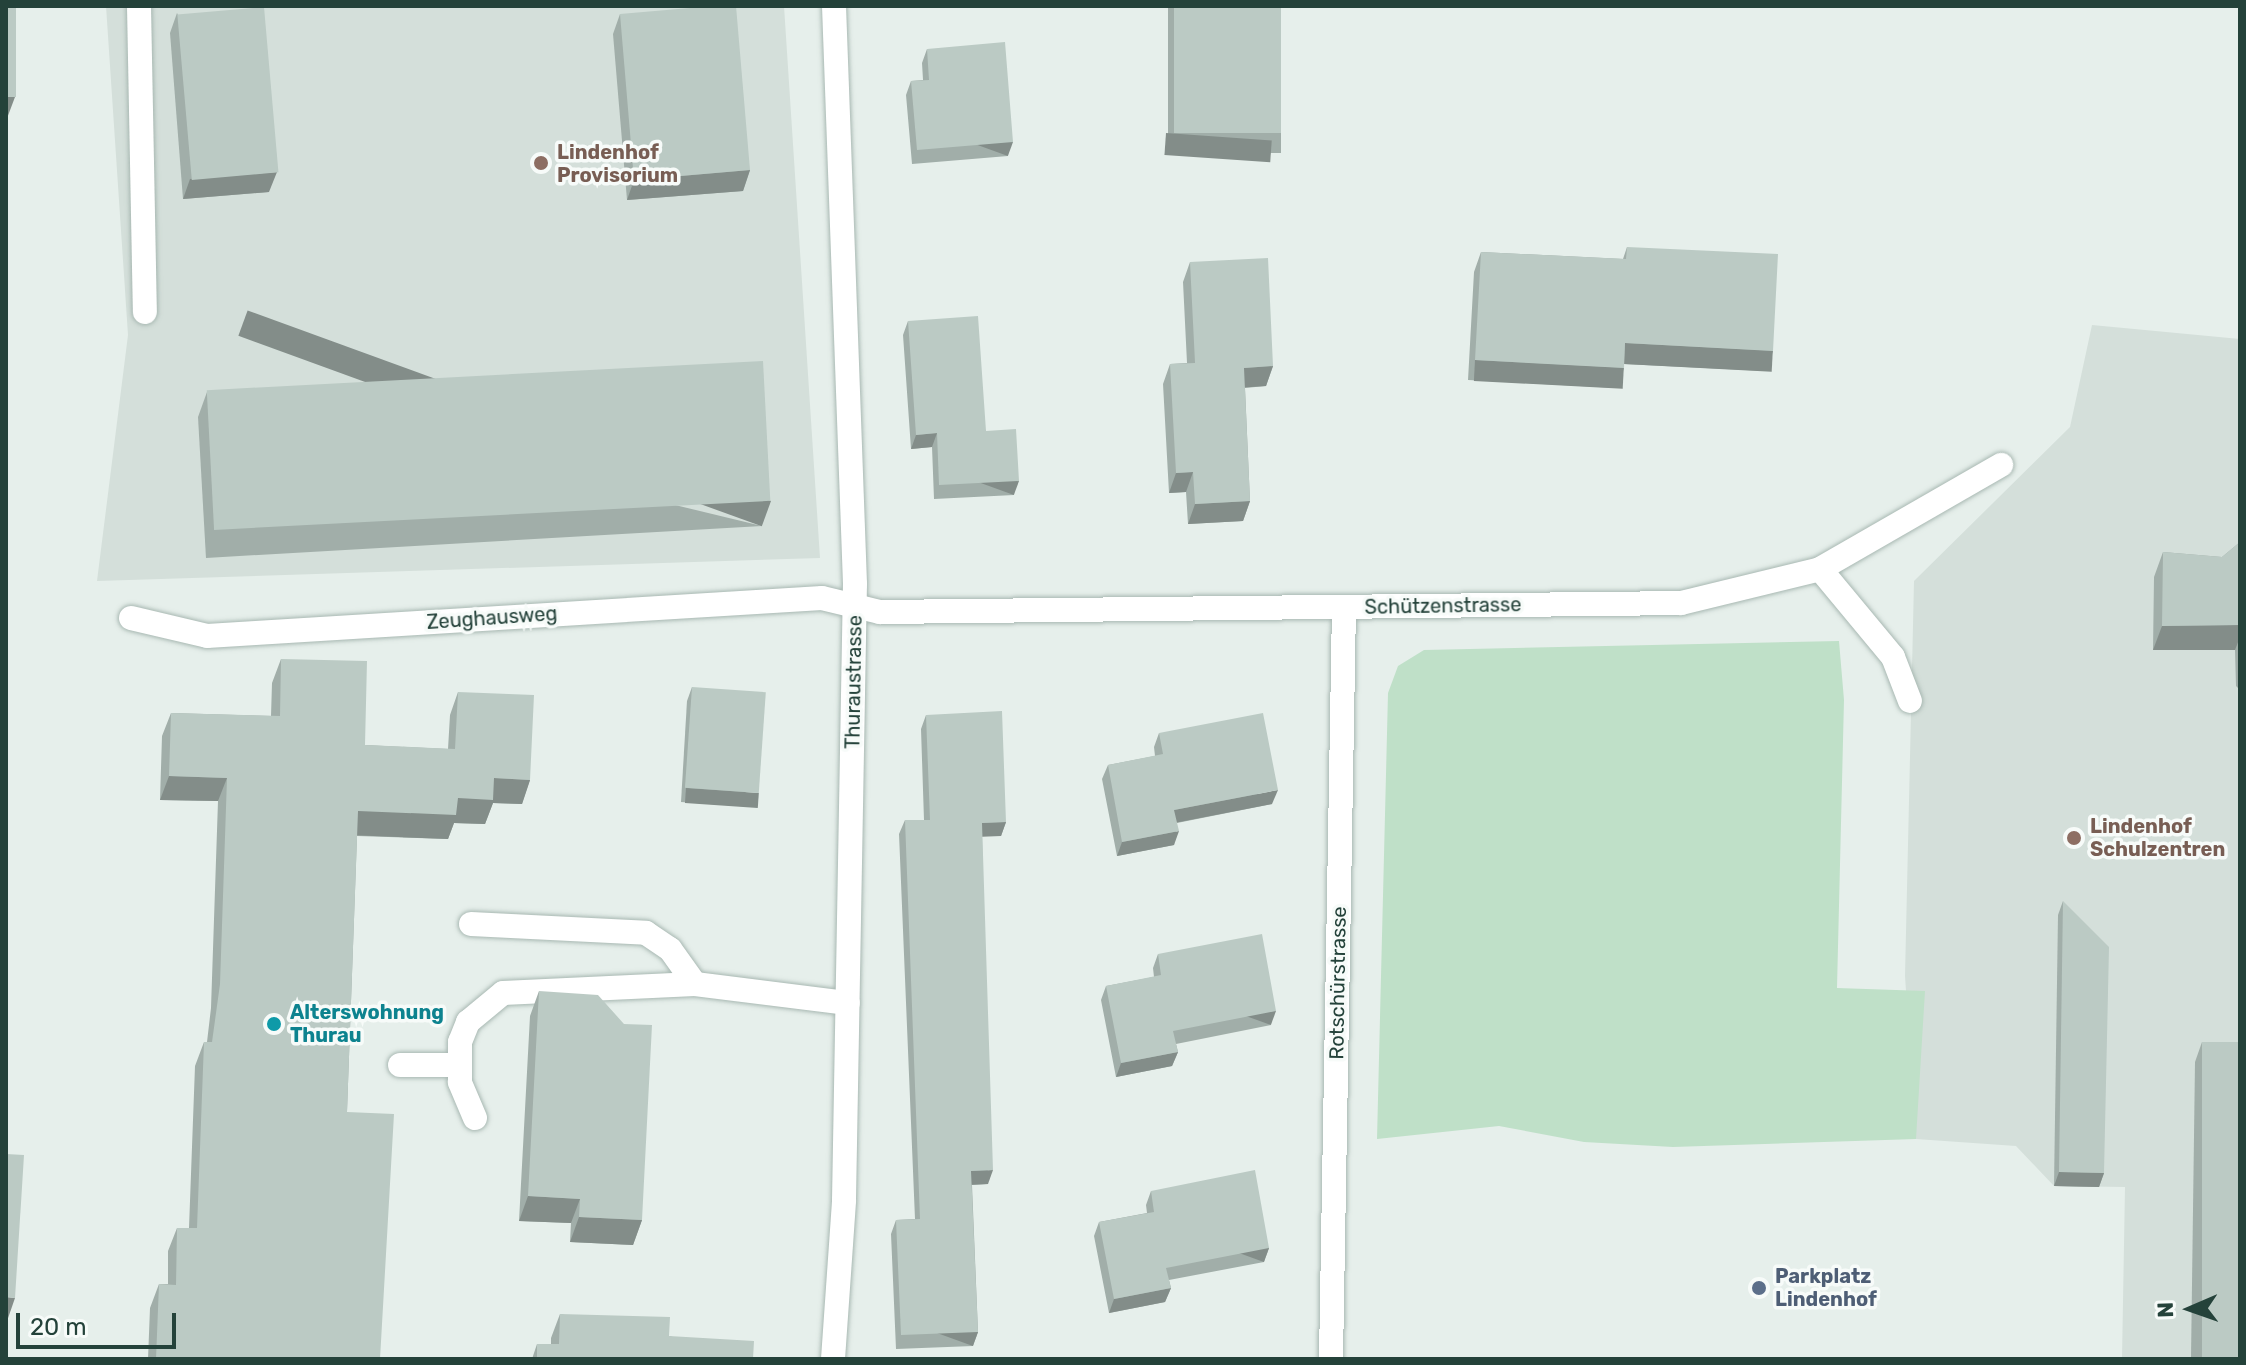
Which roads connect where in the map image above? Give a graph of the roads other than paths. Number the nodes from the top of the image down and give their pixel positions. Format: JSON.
{"nodes":[{"id":1,"x":139,"y":6,"type":"edge"},
{"id":2,"x":834,"y":6,"type":"edge"},
{"id":3,"x":145,"y":312,"type":"dead end"},
{"id":4,"x":2001,"y":465,"type":"dead end"},
{"id":5,"x":1820,"y":569,"type":"junction"},
{"id":6,"x":855,"y":606,"type":"junction"},
{"id":7,"x":1344,"y":607,"type":"junction"},
{"id":8,"x":131,"y":618,"type":"dead end"},
{"id":9,"x":1910,"y":701,"type":"dead end"},
{"id":10,"x":471,"y":924,"type":"dead end"},
{"id":11,"x":695,"y":984,"type":"junction"},
{"id":12,"x":848,"y":1003,"type":"junction"},
{"id":13,"x":400,"y":1065,"type":"dead end"},
{"id":14,"x":457,"y":1065,"type":"junction"},
{"id":15,"x":475,"y":1118,"type":"dead end"},
{"id":16,"x":833,"y":1359,"type":"edge"},
{"id":17,"x":1331,"y":1359,"type":"edge"}],
"edges":[{"from":1,"to":3,"type":"street"},
{"from":2,"to":6,"type":"street","name":"Thuraustrasse"},
{"from":4,"to":5,"type":"street","name":"Schützenstrasse"},
{"from":5,"to":7,"type":"street","name":"Schützenstrasse"},
{"from":5,"to":9,"type":"street"},
{"from":6,"to":7,"type":"street","name":"Schützenstrasse"},
{"from":6,"to":8,"type":"street","name":"Zeughausweg"},
{"from":6,"to":12,"type":"street","name":"Thuraustrasse"},
{"from":7,"to":17,"type":"street","name":"Rotschürstrasse"},
{"from":10,"to":11,"type":"street"},
{"from":11,"to":12,"type":"street"},
{"from":11,"to":14,"type":"street"},
{"from":12,"to":16,"type":"street","name":"Thuraustrasse"},
{"from":13,"to":14,"type":"street"},
{"from":14,"to":15,"type":"street"}]}
